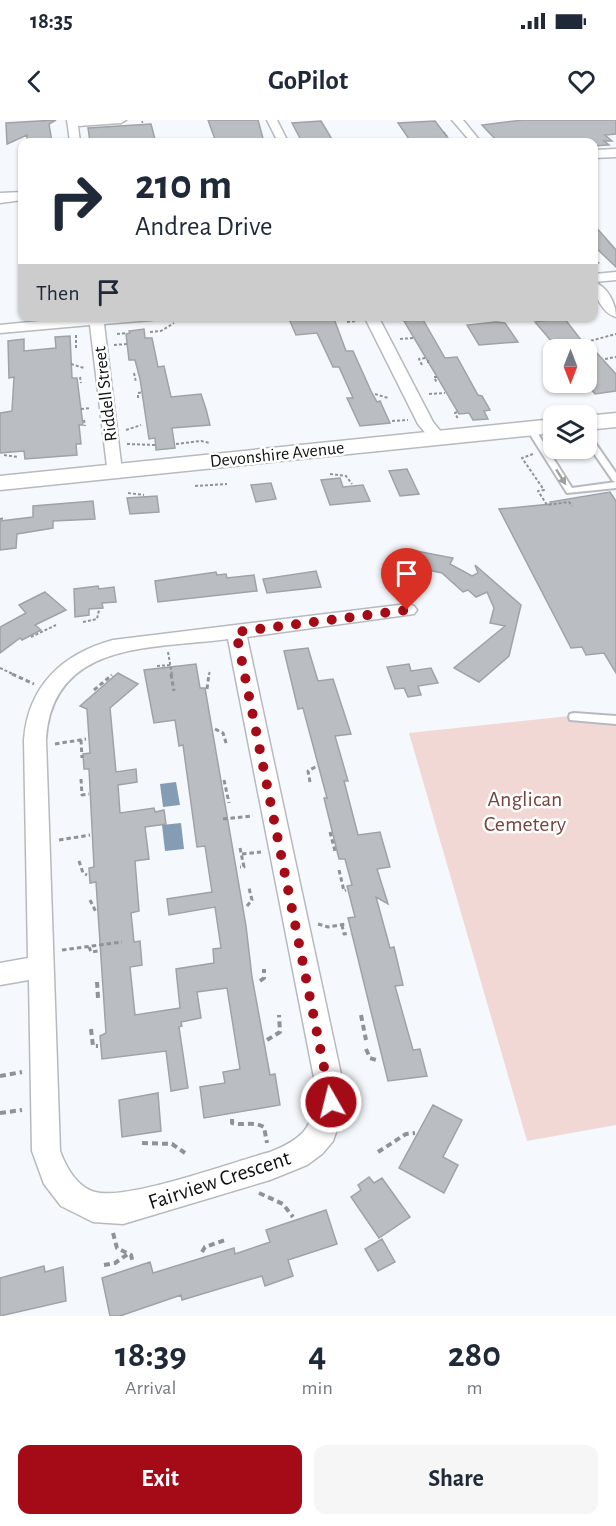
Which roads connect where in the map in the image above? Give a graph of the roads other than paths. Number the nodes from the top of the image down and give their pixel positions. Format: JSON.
{"nodes":[{"id":1,"x":121,"y":120,"type":"edge"},
{"id":2,"x":272,"y":120,"type":"edge"},
{"id":3,"x":457,"y":120,"type":"edge"},
{"id":4,"x":72,"y":122,"type":"edge"},
{"id":5,"x":74,"y":138,"type":"edge"},
{"id":6,"x":281,"y":138,"type":"edge"},
{"id":7,"x":473,"y":138,"type":"edge"},
{"id":8,"x":616,"y":153,"type":"edge"},
{"id":9,"x":598,"y":154,"type":"edge"},
{"id":10,"x":18,"y":196,"type":"edge"},
{"id":11,"x":0,"y":198,"type":"edge"},
{"id":12,"x":616,"y":276,"type":"edge"},
{"id":13,"x":598,"y":278,"type":"edge"},
{"id":14,"x":598,"y":291,"type":"edge"},
{"id":15,"x":616,"y":313,"type":"edge"},
{"id":16,"x":77,"y":321,"type":"edge"},
{"id":17,"x":96,"y":321,"type":"edge"},
{"id":18,"x":374,"y":321,"type":"edge"},
{"id":19,"x":0,"y":329,"type":"edge"},
{"id":20,"x":616,"y":420,"type":"edge"},
{"id":21,"x":597,"y":422,"type":"edge"},
{"id":22,"x":543,"y":432,"type":"edge"},
{"id":23,"x":438,"y":438,"type":"junction"},
{"id":24,"x":532,"y":439,"type":"junction"},
{"id":25,"x":597,"y":452,"type":"edge"},
{"id":26,"x":114,"y":471,"type":"junction"},
{"id":27,"x":616,"y":479,"type":"edge"},
{"id":28,"x":0,"y":483,"type":"edge"},
{"id":29,"x":616,"y":485,"type":"edge"},
{"id":30,"x":407,"y":610,"type":"dead end"},
{"id":31,"x":236,"y":632,"type":"junction"},
{"id":32,"x":574,"y":717,"type":"dead end"},
{"id":33,"x":616,"y":720,"type":"edge"},
{"id":34,"x":49,"y":959,"type":"junction"},
{"id":35,"x":0,"y":974,"type":"edge"}],
"edges":[{"from":1,"to":4,"type":"street"},
{"from":2,"to":6,"type":"street"},
{"from":3,"to":7,"type":"street"},
{"from":4,"to":5,"type":"street"},
{"from":8,"to":9,"type":"street"},
{"from":10,"to":11,"type":"street"},
{"from":12,"to":13,"type":"street"},
{"from":14,"to":15,"type":"street"},
{"from":16,"to":19,"type":"street"},
{"from":17,"to":26,"type":"street","name":"Riddell Street"},
{"from":18,"to":23,"type":"street"},
{"from":20,"to":21,"type":"main road"},
{"from":22,"to":24,"type":"main road","name":"Devonshire Avenue"},
{"from":23,"to":24,"type":"main road","name":"Devonshire Avenue"},
{"from":23,"to":26,"type":"main road","name":"Devonshire Avenue"},
{"from":24,"to":29,"type":"lane","one_way":true},
{"from":25,"to":27,"type":"lane"},
{"from":26,"to":28,"type":"main road","name":"Devonshire Avenue"},
{"from":30,"to":31,"type":"street"},
{"from":31,"to":34,"type":"street","name":"Fairview Crescent"},
{"from":31,"to":34,"type":"street","name":"Fairview Crescent"},
{"from":32,"to":33,"type":"lane"},
{"from":34,"to":35,"type":"street"}]}
